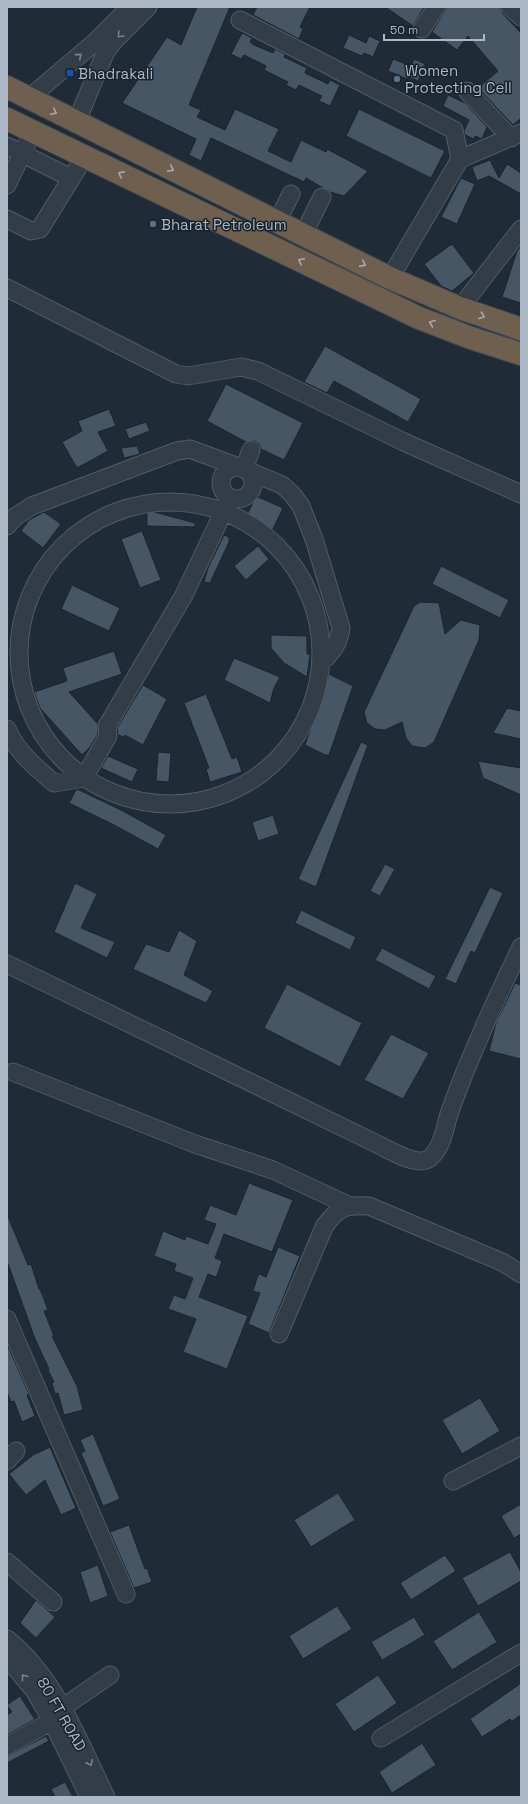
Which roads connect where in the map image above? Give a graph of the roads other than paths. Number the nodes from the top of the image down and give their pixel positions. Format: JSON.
{"nodes":[{"id":1,"x":130,"y":7,"type":"edge"},
{"id":2,"x":148,"y":7,"type":"edge"},
{"id":3,"x":436,"y":7,"type":"edge"},
{"id":4,"x":510,"y":7,"type":"edge"},
{"id":5,"x":521,"y":17,"type":"edge"},
{"id":6,"x":240,"y":20,"type":"dead end"},
{"id":7,"x":422,"y":29,"type":"dead end"},
{"id":8,"x":7,"y":87,"type":"edge"},
{"id":9,"x":467,"y":91,"type":"dead end"},
{"id":10,"x":28,"y":99,"type":"junction"},
{"id":11,"x":8,"y":121,"type":"edge"},
{"id":12,"x":76,"y":123,"type":"junction"},
{"id":13,"x":33,"y":131,"type":"junction"},
{"id":14,"x":516,"y":135,"type":"edge"},
{"id":15,"x":14,"y":149,"type":"edge"},
{"id":16,"x":85,"y":156,"type":"junction"},
{"id":17,"x":460,"y":159,"type":"junction"},
{"id":18,"x":71,"y":178,"type":"junction"},
{"id":19,"x":7,"y":185,"type":"edge"},
{"id":20,"x":291,"y":194,"type":"dead end"},
{"id":21,"x":322,"y":197,"type":"dead end"},
{"id":22,"x":7,"y":219,"type":"edge"},
{"id":23,"x":277,"y":222,"type":"junction"},
{"id":24,"x":521,"y":229,"type":"edge"},
{"id":25,"x":303,"y":235,"type":"junction"},
{"id":26,"x":340,"y":253,"type":"junction"},
{"id":27,"x":327,"y":273,"type":"junction"},
{"id":28,"x":390,"y":278,"type":"junction"},
{"id":29,"x":7,"y":288,"type":"edge"},
{"id":30,"x":460,"y":308,"type":"junction"},
{"id":31,"x":521,"y":329,"type":"edge"},
{"id":32,"x":521,"y":354,"type":"edge"},
{"id":33,"x":252,"y":450,"type":"dead end"},
{"id":34,"x":244,"y":469,"type":"junction"},
{"id":35,"x":521,"y":494,"type":"edge"},
{"id":36,"x":223,"y":515,"type":"junction"},
{"id":37,"x":7,"y":526,"type":"edge"},
{"id":38,"x":326,"y":658,"type":"junction"},
{"id":39,"x":7,"y":728,"type":"edge"},
{"id":40,"x":84,"y":778,"type":"junction"},
{"id":41,"x":521,"y":947,"type":"edge"},
{"id":42,"x":7,"y":964,"type":"edge"},
{"id":43,"x":13,"y":1072,"type":"dead end"},
{"id":44,"x":348,"y":1205,"type":"junction"},
{"id":45,"x":521,"y":1274,"type":"edge"},
{"id":46,"x":9,"y":1328,"type":"edge"},
{"id":47,"x":279,"y":1334,"type":"dead end"},
{"id":48,"x":521,"y":1446,"type":"edge"},
{"id":49,"x":453,"y":1481,"type":"dead end"},
{"id":50,"x":7,"y":1562,"type":"edge"},
{"id":51,"x":126,"y":1594,"type":"dead end"},
{"id":52,"x":53,"y":1602,"type":"dead end"},
{"id":53,"x":7,"y":1639,"type":"edge"},
{"id":54,"x":521,"y":1653,"type":"edge"},
{"id":55,"x":9,"y":1663,"type":"edge"},
{"id":56,"x":110,"y":1675,"type":"dead end"},
{"id":57,"x":57,"y":1714,"type":"junction"},
{"id":58,"x":381,"y":1738,"type":"dead end"},
{"id":59,"x":7,"y":1746,"type":"edge"},
{"id":60,"x":89,"y":1797,"type":"edge"},
{"id":61,"x":106,"y":1797,"type":"edge"}],
"edges":[{"from":10,"to":1,"type":"street","one_way":true},
{"from":2,"to":12,"type":"street","one_way":true},
{"from":3,"to":7,"type":"street"},
{"from":4,"to":5,"type":"street"},
{"from":6,"to":17,"type":"street"},
{"from":8,"to":10,"type":"highway"},
{"from":9,"to":14,"type":"street"},
{"from":10,"to":12,"type":"highway","one_way":true},
{"from":11,"to":13,"type":"highway"},
{"from":12,"to":23,"type":"highway","one_way":true},
{"from":13,"to":15,"type":"street"},
{"from":13,"to":16,"type":"highway"},
{"from":14,"to":17,"type":"street"},
{"from":15,"to":18,"type":"street"},
{"from":15,"to":19,"type":"street"},
{"from":16,"to":18,"type":"street"},
{"from":27,"to":16,"type":"highway","one_way":true},
{"from":17,"to":28,"type":"street"},
{"from":18,"to":22,"type":"street"},
{"from":20,"to":23,"type":"street"},
{"from":21,"to":25,"type":"street"},
{"from":23,"to":25,"type":"highway"},
{"from":24,"to":30,"type":"street"},
{"from":25,"to":26,"type":"highway"},
{"from":26,"to":27,"type":"highway"},
{"from":26,"to":28,"type":"highway","one_way":true},
{"from":32,"to":27,"type":"highway","one_way":true},
{"from":28,"to":30,"type":"highway"},
{"from":29,"to":35,"type":"street"},
{"from":30,"to":31,"type":"highway","one_way":true},
{"from":33,"to":34,"type":"street"},
{"from":34,"to":36,"type":"street"},
{"from":34,"to":37,"type":"street"},
{"from":34,"to":38,"type":"street"},
{"from":36,"to":38,"type":"street"},
{"from":36,"to":40,"type":"street"},
{"from":36,"to":40,"type":"street"},
{"from":38,"to":40,"type":"street"},
{"from":39,"to":40,"type":"street"},
{"from":41,"to":42,"type":"street"},
{"from":43,"to":44,"type":"street"},
{"from":44,"to":45,"type":"street"},
{"from":44,"to":47,"type":"street"},
{"from":46,"to":51,"type":"street"},
{"from":48,"to":49,"type":"street"},
{"from":50,"to":52,"type":"street"},
{"from":53,"to":57,"type":"street","name":"80 FT ROAD"},
{"from":54,"to":58,"type":"street"},
{"from":57,"to":55,"type":"street","name":"80 FT ROAD","one_way":true},
{"from":56,"to":57,"type":"street"},
{"from":57,"to":59,"type":"street"},
{"from":57,"to":60,"type":"street","name":"80 FT ROAD"},
{"from":57,"to":61,"type":"street","name":"80 FT ROAD","one_way":true}]}
